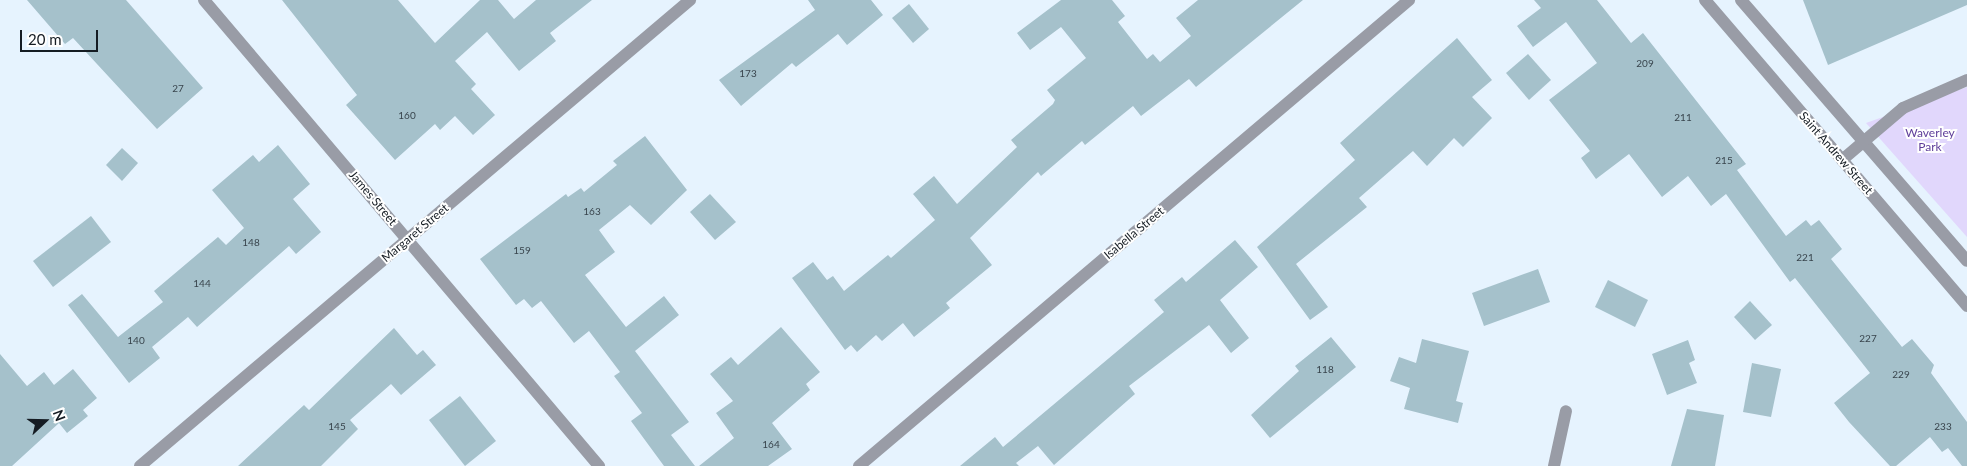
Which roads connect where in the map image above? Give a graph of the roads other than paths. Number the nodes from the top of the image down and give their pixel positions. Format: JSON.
{"nodes":[{"id":1,"x":204,"y":0,"type":"edge"},
{"id":2,"x":690,"y":0,"type":"edge"},
{"id":3,"x":1408,"y":0,"type":"edge"},
{"id":4,"x":1705,"y":0,"type":"edge"},
{"id":5,"x":1741,"y":0,"type":"edge"},
{"id":6,"x":1967,"y":80,"type":"edge"},
{"id":7,"x":1865,"y":140,"type":"junction"},
{"id":8,"x":1842,"y":160,"type":"junction"},
{"id":9,"x":408,"y":239,"type":"junction"},
{"id":10,"x":1967,"y":262,"type":"edge"},
{"id":11,"x":1967,"y":306,"type":"edge"},
{"id":12,"x":1566,"y":411,"type":"dead end"},
{"id":13,"x":140,"y":466,"type":"edge"},
{"id":14,"x":600,"y":466,"type":"edge"},
{"id":15,"x":859,"y":466,"type":"edge"},
{"id":16,"x":1554,"y":466,"type":"edge"}],
"edges":[{"from":1,"to":9,"type":"street","name":"James Street"},
{"from":2,"to":9,"type":"street","name":"Margaret Street"},
{"from":3,"to":15,"type":"street","name":"Isabella Street"},
{"from":4,"to":8,"type":"street","name":"Saint Andrew Street"},
{"from":5,"to":7,"type":"street"},
{"from":6,"to":7,"type":"street"},
{"from":7,"to":8,"type":"street"},
{"from":7,"to":10,"type":"street"},
{"from":8,"to":11,"type":"street","name":"Saint Andrew Street"},
{"from":9,"to":13,"type":"street","name":"Margaret Street"},
{"from":9,"to":14,"type":"street","name":"James Street"},
{"from":12,"to":16,"type":"street"}]}
